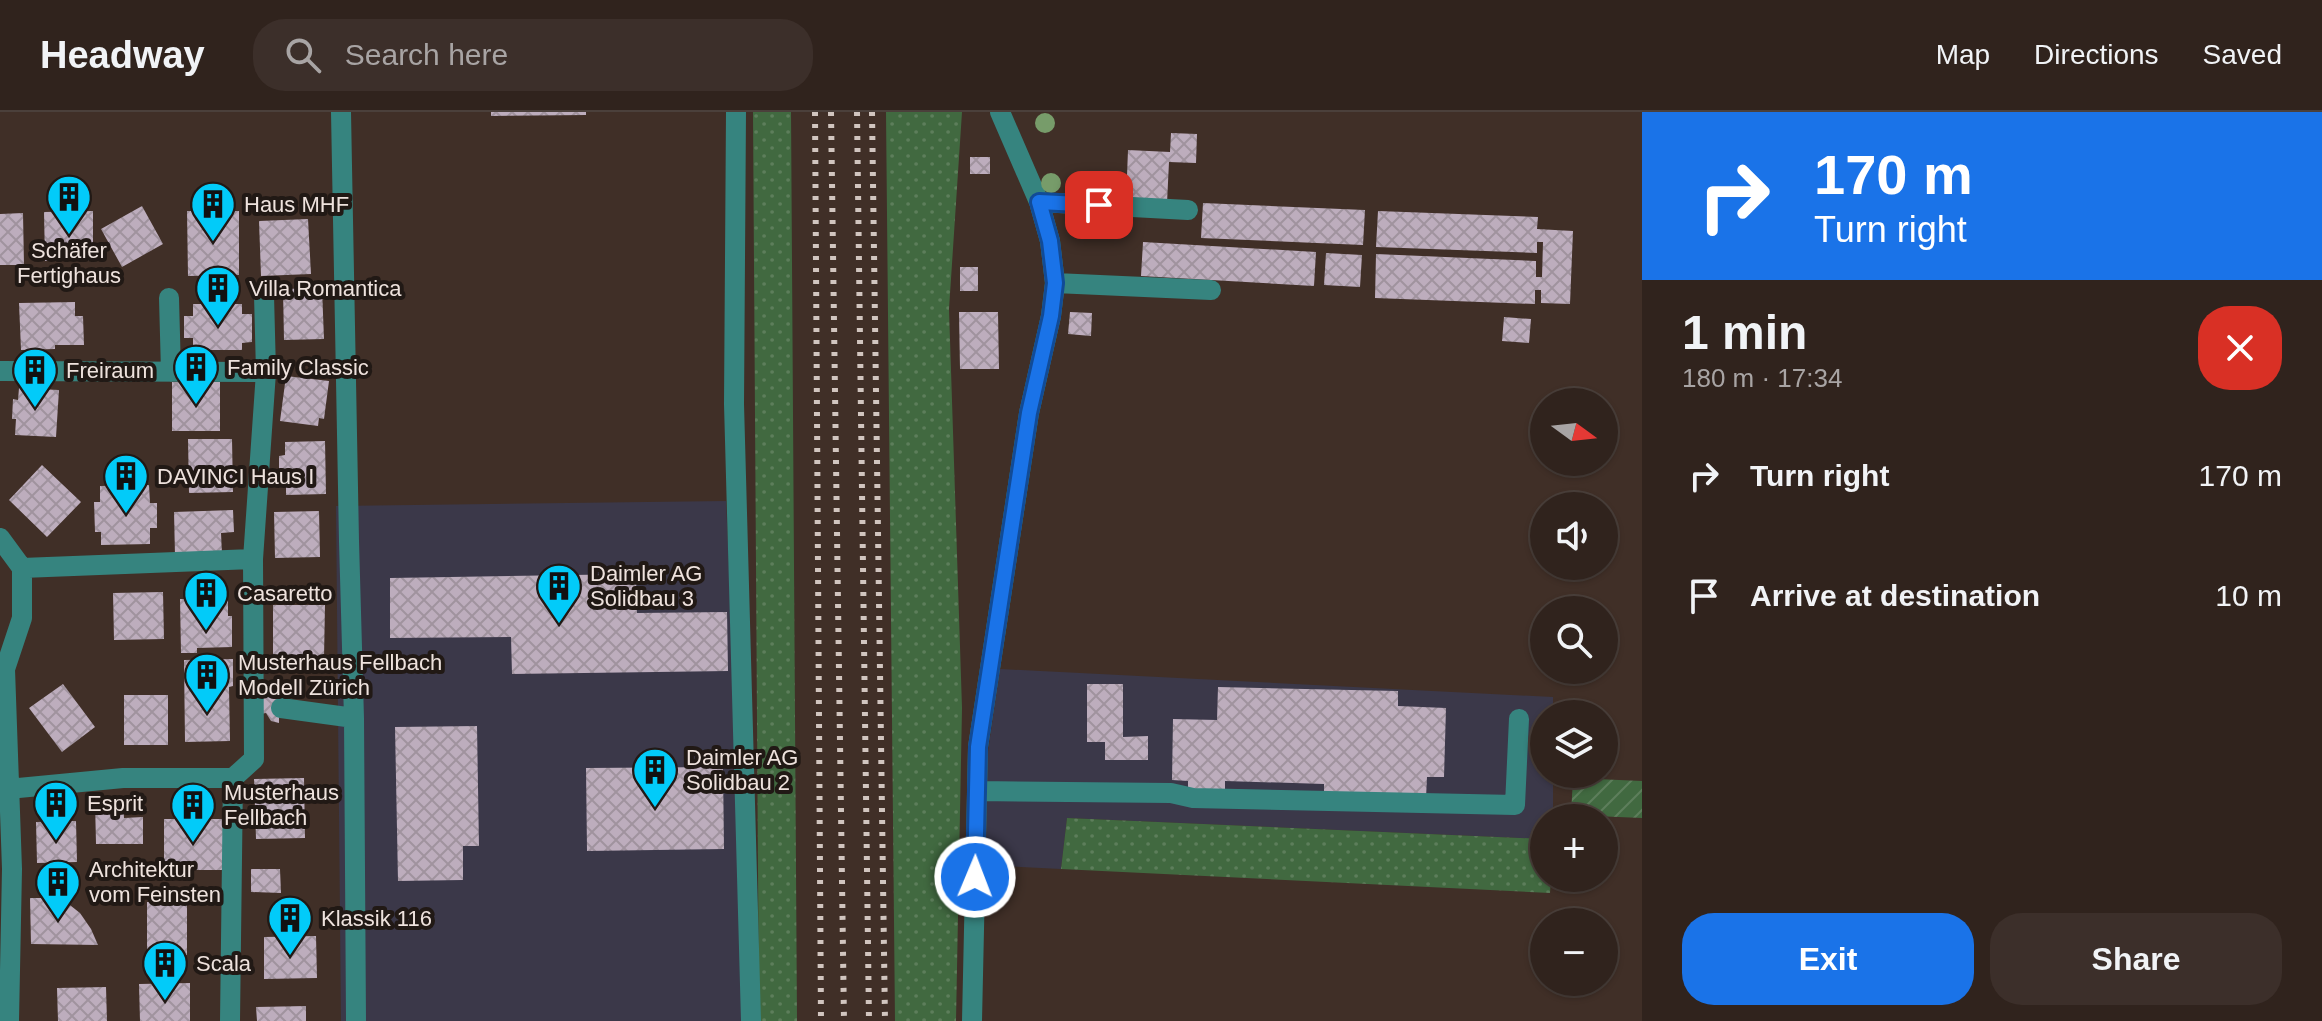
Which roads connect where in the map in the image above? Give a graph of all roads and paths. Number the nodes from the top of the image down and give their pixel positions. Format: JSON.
{"nodes":[{"id":1,"x":341,"y":112,"type":"edge"},
{"id":2,"x":736,"y":112,"type":"edge"},
{"id":3,"x":1000,"y":112,"type":"edge"},
{"id":4,"x":1039,"y":202,"type":"junction"},
{"id":5,"x":1188,"y":210,"type":"dead end"},
{"id":6,"x":1055,"y":283,"type":"junction"},
{"id":7,"x":1211,"y":290,"type":"dead end"},
{"id":8,"x":264,"y":295,"type":"dead end"},
{"id":9,"x":169,"y":298,"type":"dead end"},
{"id":10,"x":0,"y":371,"type":"edge"},
{"id":11,"x":171,"y":372,"type":"junction"},
{"id":12,"x":266,"y":372,"type":"junction"},
{"id":13,"x":0,"y":538,"type":"edge"},
{"id":14,"x":253,"y":559,"type":"junction"},
{"id":15,"x":22,"y":575,"type":"junction"},
{"id":16,"x":0,"y":582,"type":"edge"},
{"id":17,"x":281,"y":708,"type":"dead end"},
{"id":18,"x":354,"y":718,"type":"junction"},
{"id":19,"x":1519,"y":719,"type":"dead end"},
{"id":20,"x":233,"y":778,"type":"junction"},
{"id":21,"x":8,"y":789,"type":"junction"},
{"id":22,"x":977,"y":791,"type":"junction"},
{"id":23,"x":9,"y":1021,"type":"edge"},
{"id":24,"x":230,"y":1021,"type":"edge"},
{"id":25,"x":356,"y":1021,"type":"edge"},
{"id":26,"x":751,"y":1021,"type":"edge"},
{"id":27,"x":972,"y":1021,"type":"edge"}],
"edges":[{"from":1,"to":18,"type":"street"},
{"from":2,"to":26,"type":"street"},
{"from":3,"to":4,"type":"street"},
{"from":4,"to":5,"type":"street"},
{"from":4,"to":6,"type":"street"},
{"from":6,"to":7,"type":"street"},
{"from":6,"to":22,"type":"street"},
{"from":8,"to":12,"type":"street"},
{"from":9,"to":11,"type":"street"},
{"from":10,"to":11,"type":"street"},
{"from":11,"to":12,"type":"street"},
{"from":12,"to":14,"type":"street"},
{"from":13,"to":15,"type":"street"},
{"from":14,"to":15,"type":"street"},
{"from":14,"to":20,"type":"street"},
{"from":15,"to":16,"type":"street"},
{"from":15,"to":21,"type":"street"},
{"from":17,"to":18,"type":"street"},
{"from":18,"to":25,"type":"street"},
{"from":19,"to":22,"type":"street"},
{"from":20,"to":21,"type":"street"},
{"from":20,"to":24,"type":"street"},
{"from":21,"to":23,"type":"street"},
{"from":22,"to":27,"type":"street"}]}
